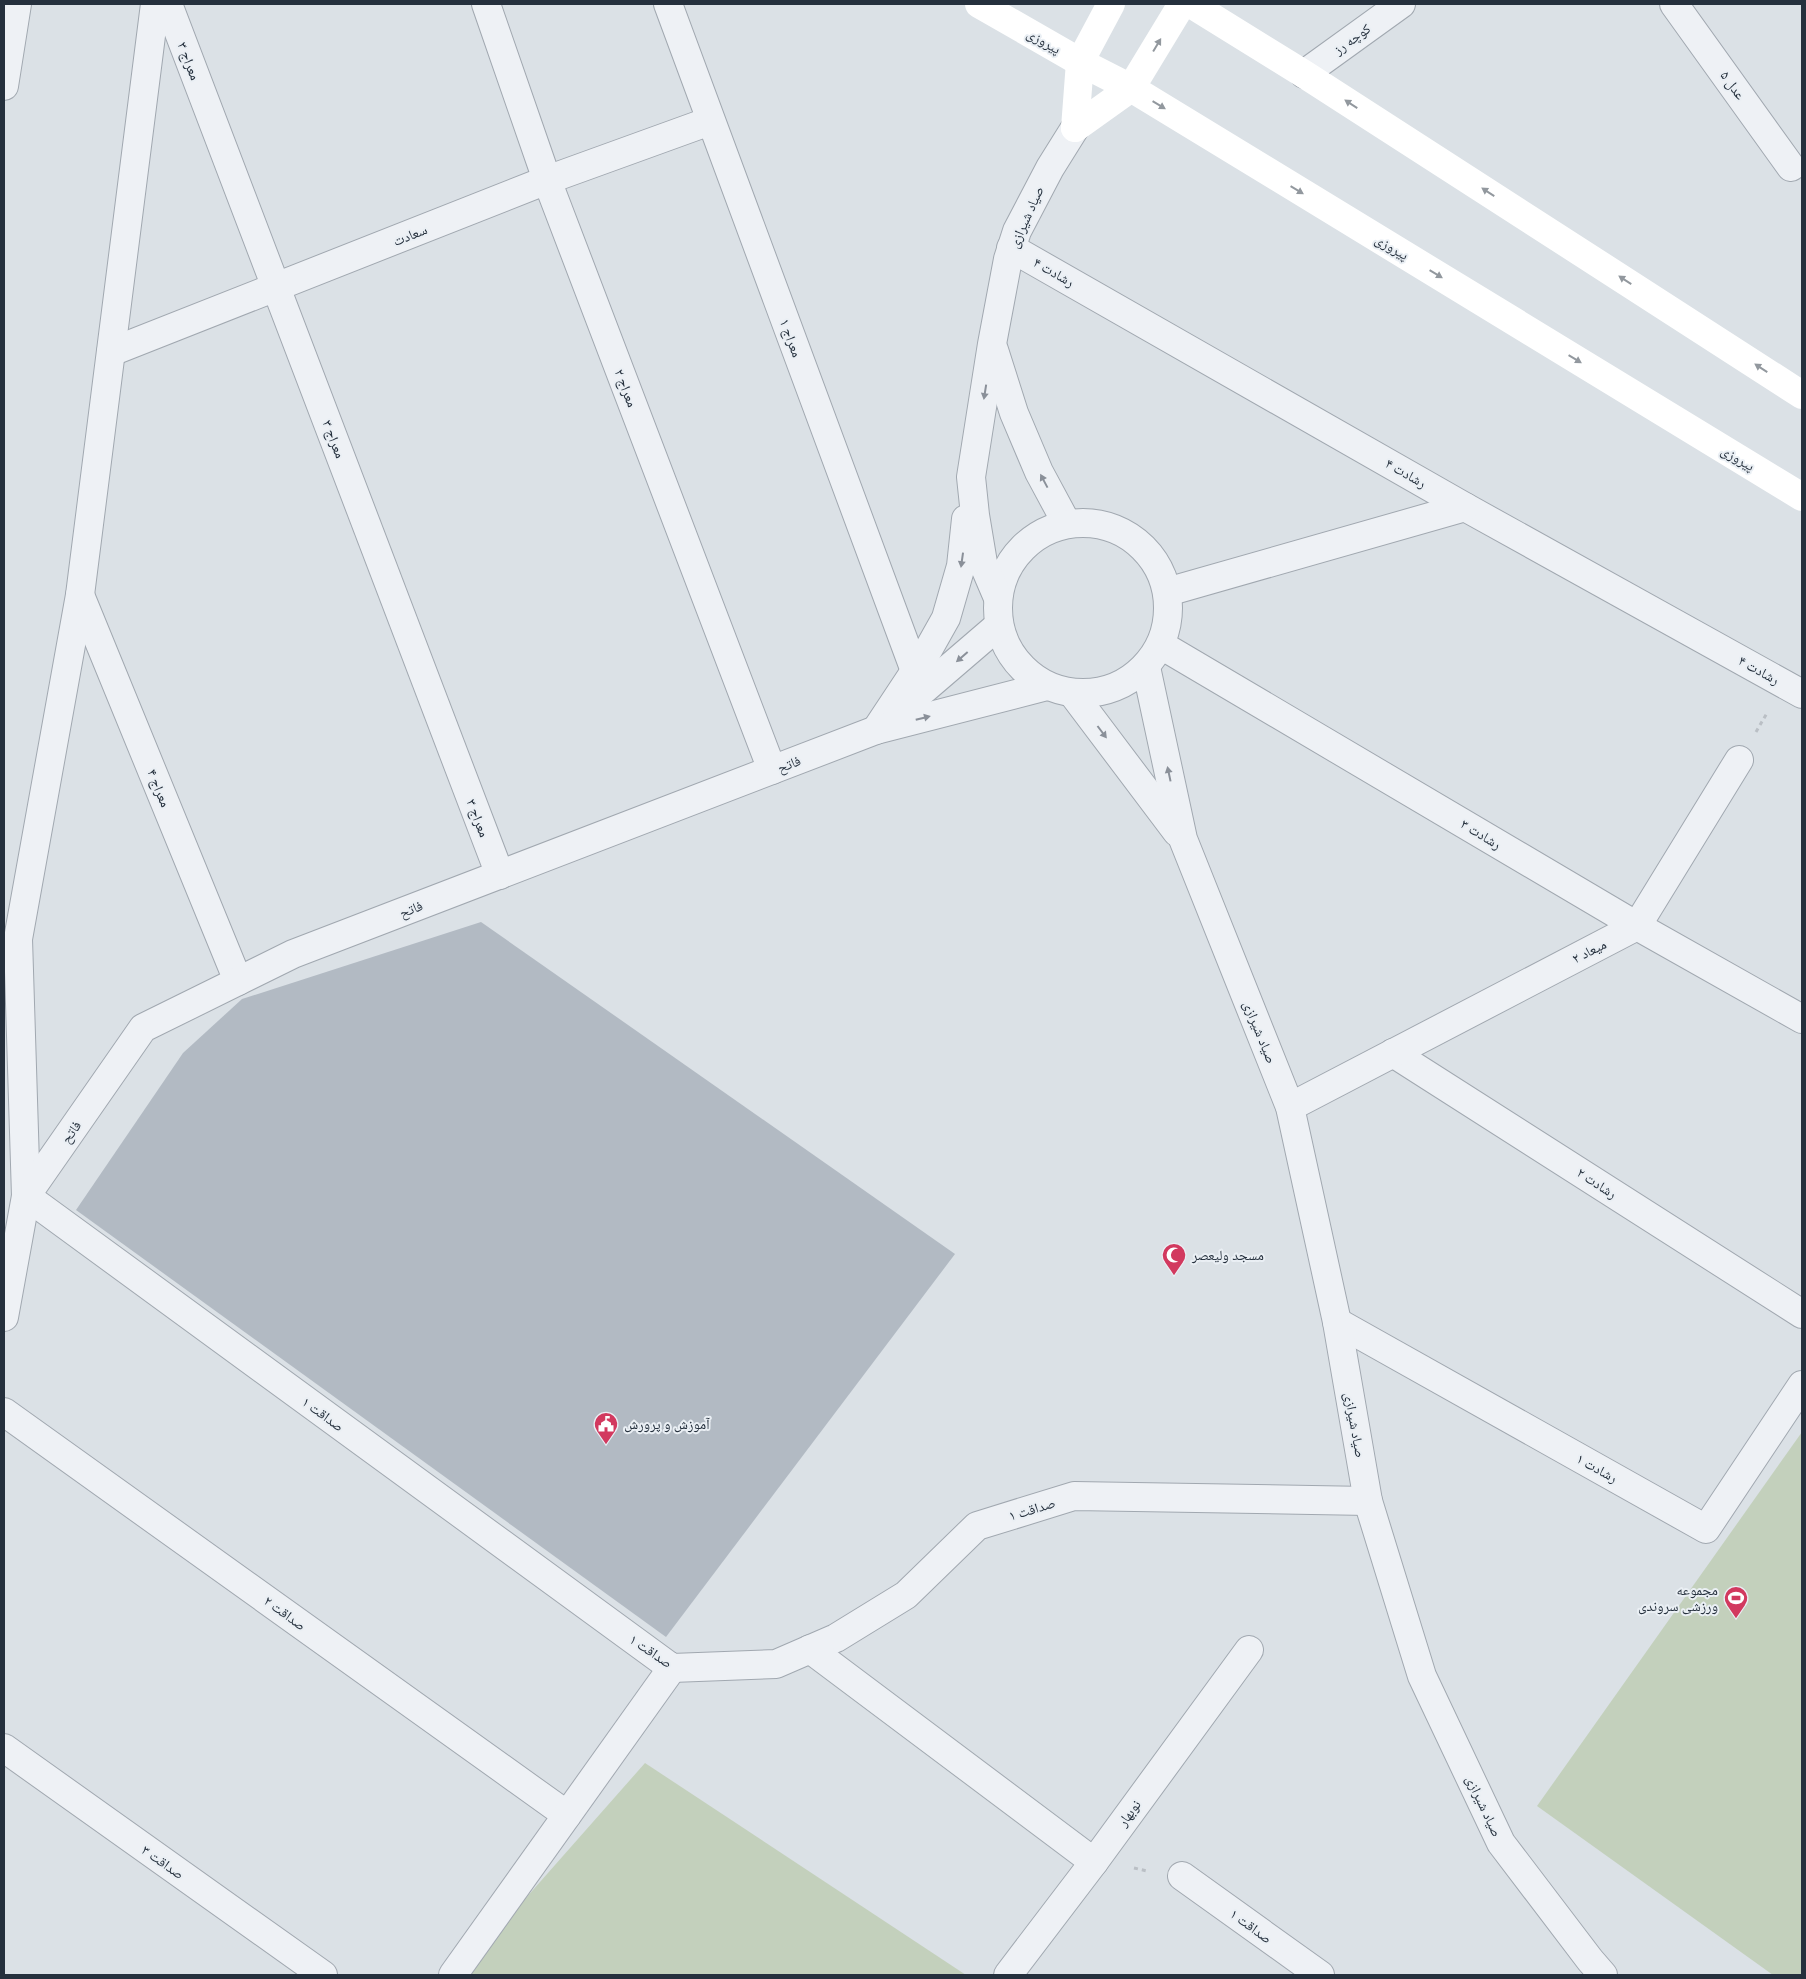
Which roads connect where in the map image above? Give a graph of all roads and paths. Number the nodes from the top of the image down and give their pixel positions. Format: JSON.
{"nodes":[{"id":1,"x":17,"y":4,"type":"edge"},
{"id":2,"x":155,"y":4,"type":"edge"},
{"id":3,"x":168,"y":4,"type":"edge"},
{"id":4,"x":486,"y":4,"type":"edge"},
{"id":5,"x":668,"y":4,"type":"edge"},
{"id":6,"x":979,"y":4,"type":"edge"},
{"id":7,"x":1111,"y":4,"type":"edge"},
{"id":8,"x":1182,"y":4,"type":"edge"},
{"id":9,"x":1191,"y":4,"type":"edge"},
{"id":10,"x":1401,"y":4,"type":"edge"},
{"id":11,"x":1674,"y":4,"type":"edge"},
{"id":12,"x":1080,"y":62,"type":"junction"},
{"id":13,"x":1304,"y":74,"type":"junction"},
{"id":14,"x":4,"y":86,"type":"edge"},
{"id":15,"x":1131,"y":88,"type":"junction"},
{"id":16,"x":710,"y":121,"type":"junction"},
{"id":17,"x":1075,"y":128,"type":"junction"},
{"id":18,"x":1791,"y":166,"type":"dead end"},
{"id":19,"x":547,"y":180,"type":"junction"},
{"id":20,"x":1011,"y":248,"type":"junction"},
{"id":21,"x":276,"y":288,"type":"junction"},
{"id":22,"x":992,"y":344,"type":"junction"},
{"id":23,"x":111,"y":352,"type":"junction"},
{"id":24,"x":1802,"y":395,"type":"edge"},
{"id":25,"x":971,"y":477,"type":"junction"},
{"id":26,"x":1802,"y":497,"type":"edge"},
{"id":27,"x":1465,"y":507,"type":"junction"},
{"id":28,"x":1066,"y":524,"type":"junction"},
{"id":29,"x":1167,"y":592,"type":"junction"},
{"id":30,"x":80,"y":595,"type":"junction"},
{"id":31,"x":998,"y":598,"type":"junction"},
{"id":32,"x":999,"y":625,"type":"junction"},
{"id":33,"x":1153,"y":656,"type":"junction"},
{"id":34,"x":915,"y":671,"type":"junction"},
{"id":35,"x":1047,"y":686,"type":"junction"},
{"id":36,"x":1793,"y":689,"type":"edge"},
{"id":37,"x":1073,"y":694,"type":"junction"},
{"id":38,"x":876,"y":730,"type":"junction"},
{"id":39,"x":1740,"y":760,"type":"joint"},
{"id":40,"x":772,"y":770,"type":"junction"},
{"id":41,"x":1183,"y":839,"type":"junction"},
{"id":42,"x":500,"y":875,"type":"junction"},
{"id":43,"x":1637,"y":926,"type":"junction"},
{"id":44,"x":238,"y":981,"type":"junction"},
{"id":45,"x":1802,"y":1019,"type":"edge"},
{"id":46,"x":1393,"y":1053,"type":"junction"},
{"id":47,"x":1290,"y":1107,"type":"junction"},
{"id":48,"x":26,"y":1196,"type":"junction"},
{"id":49,"x":1802,"y":1314,"type":"edge"},
{"id":50,"x":4,"y":1317,"type":"edge"},
{"id":51,"x":1337,"y":1322,"type":"junction"},
{"id":52,"x":1802,"y":1385,"type":"edge"},
{"id":53,"x":4,"y":1412,"type":"edge"},
{"id":54,"x":1368,"y":1501,"type":"junction"},
{"id":55,"x":810,"y":1649,"type":"junction"},
{"id":56,"x":1249,"y":1650,"type":"dead end"},
{"id":57,"x":672,"y":1668,"type":"junction"},
{"id":58,"x":4,"y":1748,"type":"edge"},
{"id":59,"x":567,"y":1815,"type":"junction"},
{"id":60,"x":1094,"y":1862,"type":"junction"},
{"id":61,"x":1182,"y":1876,"type":"joint"},
{"id":62,"x":323,"y":1975,"type":"edge"},
{"id":63,"x":453,"y":1975,"type":"edge"},
{"id":64,"x":1008,"y":1975,"type":"edge"},
{"id":65,"x":1320,"y":1975,"type":"edge"},
{"id":66,"x":1604,"y":1975,"type":"edge"}],
"edges":[{"from":1,"to":14,"type":"street"},
{"from":2,"to":23,"type":"street"},
{"from":3,"to":21,"type":"street","name":"معراج ۳"},
{"from":4,"to":19,"type":"street","name":"معراج ۲"},
{"from":5,"to":16,"type":"street","name":"معراج ۱"},
{"from":6,"to":12,"type":"main road","name":"پیروزی"},
{"from":7,"to":12,"type":"main road","name":"صیاد شیرازی"},
{"from":15,"to":8,"type":"main road","name":"صیاد شیرازی","one_way":true},
{"from":9,"to":13,"type":"main road"},
{"from":10,"to":13,"type":"street","name":"کوچه رز"},
{"from":11,"to":18,"type":"street","name":"عدل ۵"},
{"from":12,"to":15,"type":"main road","name":"پیروزی"},
{"from":12,"to":17,"type":"main road","name":"صیاد شیرازی"},
{"from":24,"to":13,"type":"main road","one_way":true},
{"from":15,"to":17,"type":"main road","name":"صیاد شیرازی"},
{"from":15,"to":26,"type":"main road","name":"پیروزی","one_way":true},
{"from":16,"to":19,"type":"street","name":"سعادت"},
{"from":16,"to":34,"type":"street","name":"معراج ۱"},
{"from":17,"to":20,"type":"street","name":"صیاد شیرازی"},
{"from":19,"to":21,"type":"street","name":"سعادت"},
{"from":19,"to":40,"type":"street","name":"معراج ۲"},
{"from":20,"to":22,"type":"street","name":"صیاد شیرازی"},
{"from":20,"to":27,"type":"street","name":"رشادت ۴"},
{"from":21,"to":23,"type":"street","name":"سعادت"},
{"from":21,"to":42,"type":"street","name":"معراج ۳"},
{"from":22,"to":25,"type":"street","name":"صیاد شیرازی","one_way":true},
{"from":28,"to":22,"type":"street","one_way":true},
{"from":23,"to":30,"type":"street"},
{"from":25,"to":31,"type":"street"},
{"from":25,"to":34,"type":"street","one_way":true},
{"from":27,"to":29,"type":"street"},
{"from":27,"to":36,"type":"street","name":"رشادت ۴"},
{"from":28,"to":29,"type":"street"},
{"from":28,"to":31,"type":"street"},
{"from":29,"to":33,"type":"street"},
{"from":30,"to":44,"type":"street","name":"معراج ۴"},
{"from":30,"to":48,"type":"street"},
{"from":31,"to":32,"type":"street"},
{"from":32,"to":35,"type":"street"},
{"from":32,"to":38,"type":"street","one_way":true},
{"from":33,"to":37,"type":"street"},
{"from":41,"to":33,"type":"street","one_way":true},
{"from":33,"to":43,"type":"street","name":"رشادت ۳"},
{"from":34,"to":38,"type":"street"},
{"from":35,"to":37,"type":"street"},
{"from":38,"to":35,"type":"street","one_way":true},
{"from":36,"to":39,"type":"path"},
{"from":37,"to":41,"type":"street","one_way":true},
{"from":38,"to":40,"type":"street","name":"فاتح"},
{"from":39,"to":43,"type":"street"},
{"from":40,"to":42,"type":"street","name":"فاتح"},
{"from":41,"to":47,"type":"street","name":"صیاد شیرازی"},
{"from":42,"to":44,"type":"street","name":"فاتح"},
{"from":43,"to":45,"type":"street","name":"رشادت ۳"},
{"from":43,"to":46,"type":"street","name":"میعاد ۲"},
{"from":44,"to":48,"type":"street","name":"فاتح"},
{"from":46,"to":47,"type":"street","name":"میعاد ۲"},
{"from":46,"to":49,"type":"street","name":"رشادت ۲"},
{"from":47,"to":51,"type":"street","name":"صیاد شیرازی"},
{"from":48,"to":50,"type":"street"},
{"from":48,"to":57,"type":"street","name":"صداقت ۱"},
{"from":51,"to":52,"type":"street","name":"رشادت ۱"},
{"from":51,"to":54,"type":"street","name":"صیاد شیرازی"},
{"from":53,"to":59,"type":"street","name":"صداقت ۲"},
{"from":54,"to":55,"type":"street","name":"صداقت ۱"},
{"from":54,"to":66,"type":"street","name":"صیاد شیرازی"},
{"from":55,"to":57,"type":"street","name":"صداقت ۱"},
{"from":55,"to":60,"type":"street"},
{"from":56,"to":60,"type":"street","name":"نوبهار"},
{"from":57,"to":59,"type":"street"},
{"from":58,"to":62,"type":"street","name":"صداقت ۳"},
{"from":59,"to":63,"type":"street"},
{"from":60,"to":61,"type":"path"},
{"from":60,"to":64,"type":"street","name":"نوبهار"},
{"from":61,"to":65,"type":"street","name":"صداقت ۱"}]}
